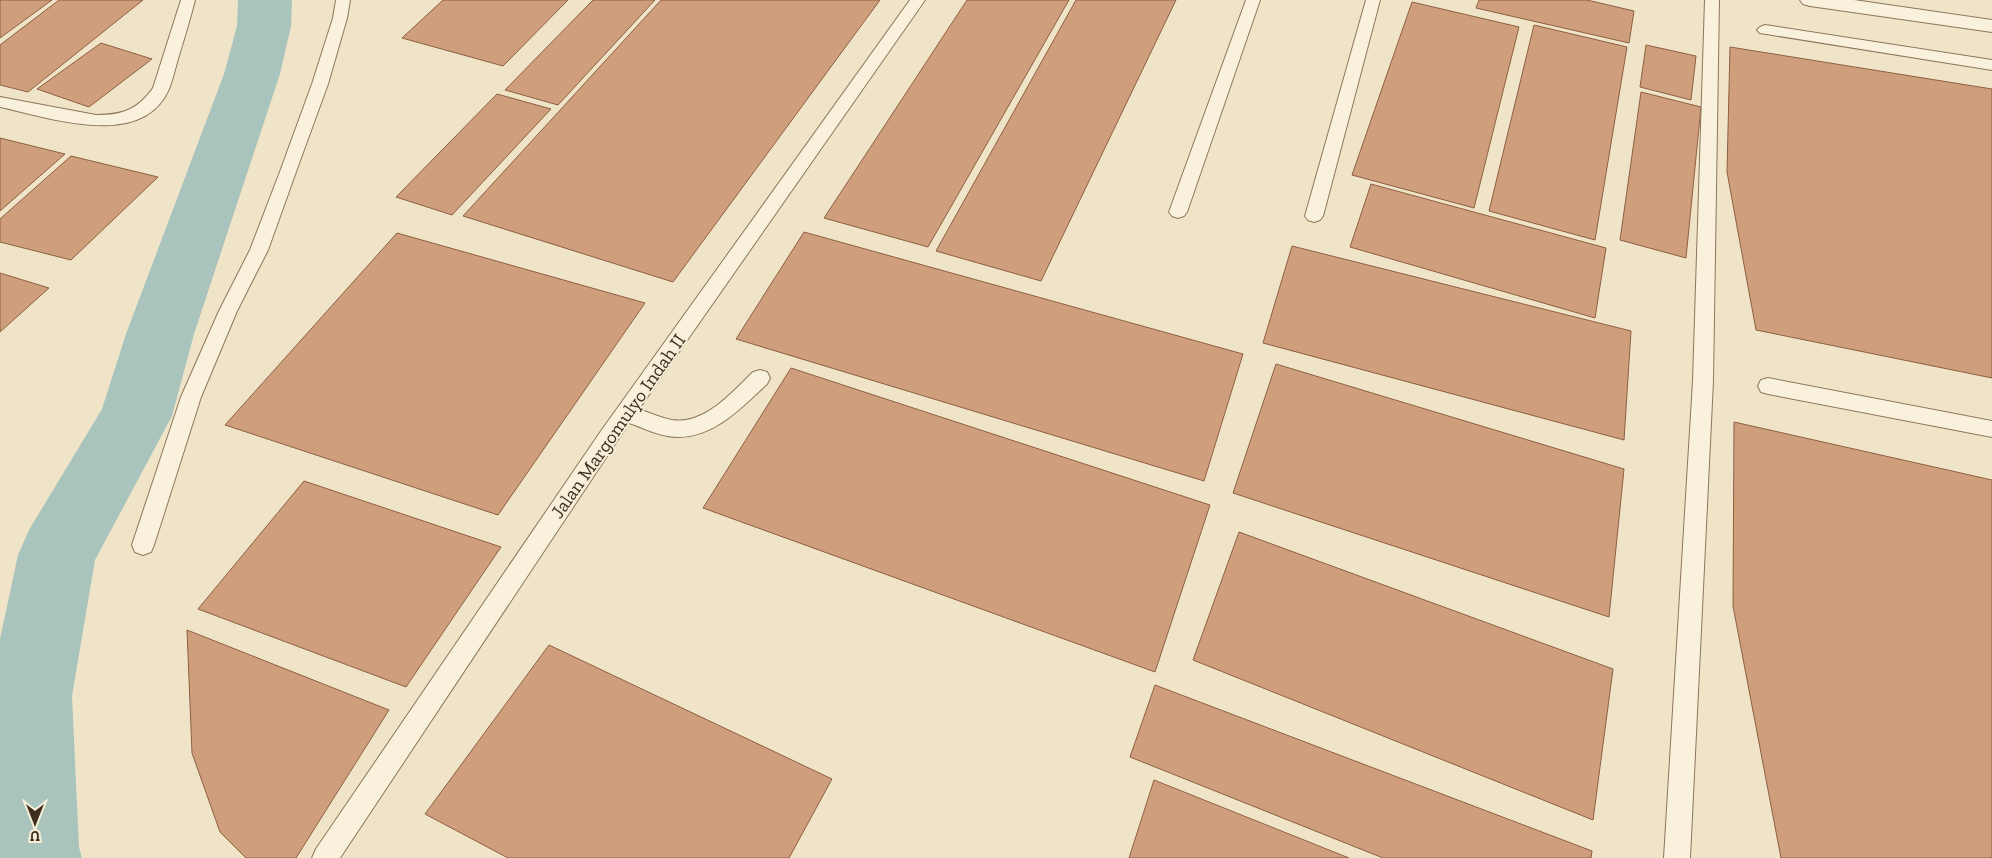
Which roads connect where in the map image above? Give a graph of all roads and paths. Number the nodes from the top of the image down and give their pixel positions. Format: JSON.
{"nodes":[{"id":1,"x":188,"y":0,"type":"edge"},
{"id":2,"x":343,"y":0,"type":"edge"},
{"id":3,"x":918,"y":0,"type":"edge"},
{"id":4,"x":1253,"y":0,"type":"edge"},
{"id":5,"x":1373,"y":0,"type":"edge"},
{"id":6,"x":1712,"y":0,"type":"edge"},
{"id":7,"x":1810,"y":0,"type":"edge"},
{"id":8,"x":1857,"y":3,"type":"edge"},
{"id":9,"x":1992,"y":26,"type":"edge"},
{"id":10,"x":1765,"y":30,"type":"dead end"},
{"id":11,"x":1992,"y":65,"type":"edge"},
{"id":12,"x":0,"y":102,"type":"edge"},
{"id":13,"x":1178,"y":212,"type":"dead end"},
{"id":14,"x":1314,"y":216,"type":"dead end"},
{"id":15,"x":760,"y":378,"type":"dead end"},
{"id":16,"x":1768,"y":386,"type":"dead end"},
{"id":17,"x":626,"y":413,"type":"junction"},
{"id":18,"x":1992,"y":429,"type":"edge"},
{"id":19,"x":143,"y":545,"type":"dead end"},
{"id":20,"x":325,"y":858,"type":"edge"},
{"id":21,"x":1677,"y":858,"type":"edge"}],
"edges":[{"from":1,"to":12,"type":"lane"},
{"from":2,"to":19,"type":"lane"},
{"from":3,"to":17,"type":"lane","name":"Jalan Margomulyo Indah II"},
{"from":4,"to":13,"type":"lane"},
{"from":5,"to":14,"type":"lane"},
{"from":6,"to":21,"type":"lane"},
{"from":7,"to":8,"type":"street"},
{"from":8,"to":9,"type":"street"},
{"from":10,"to":11,"type":"lane"},
{"from":15,"to":17,"type":"lane"},
{"from":16,"to":18,"type":"lane"},
{"from":17,"to":20,"type":"lane","name":"Jalan Margomulyo Indah II"}]}
